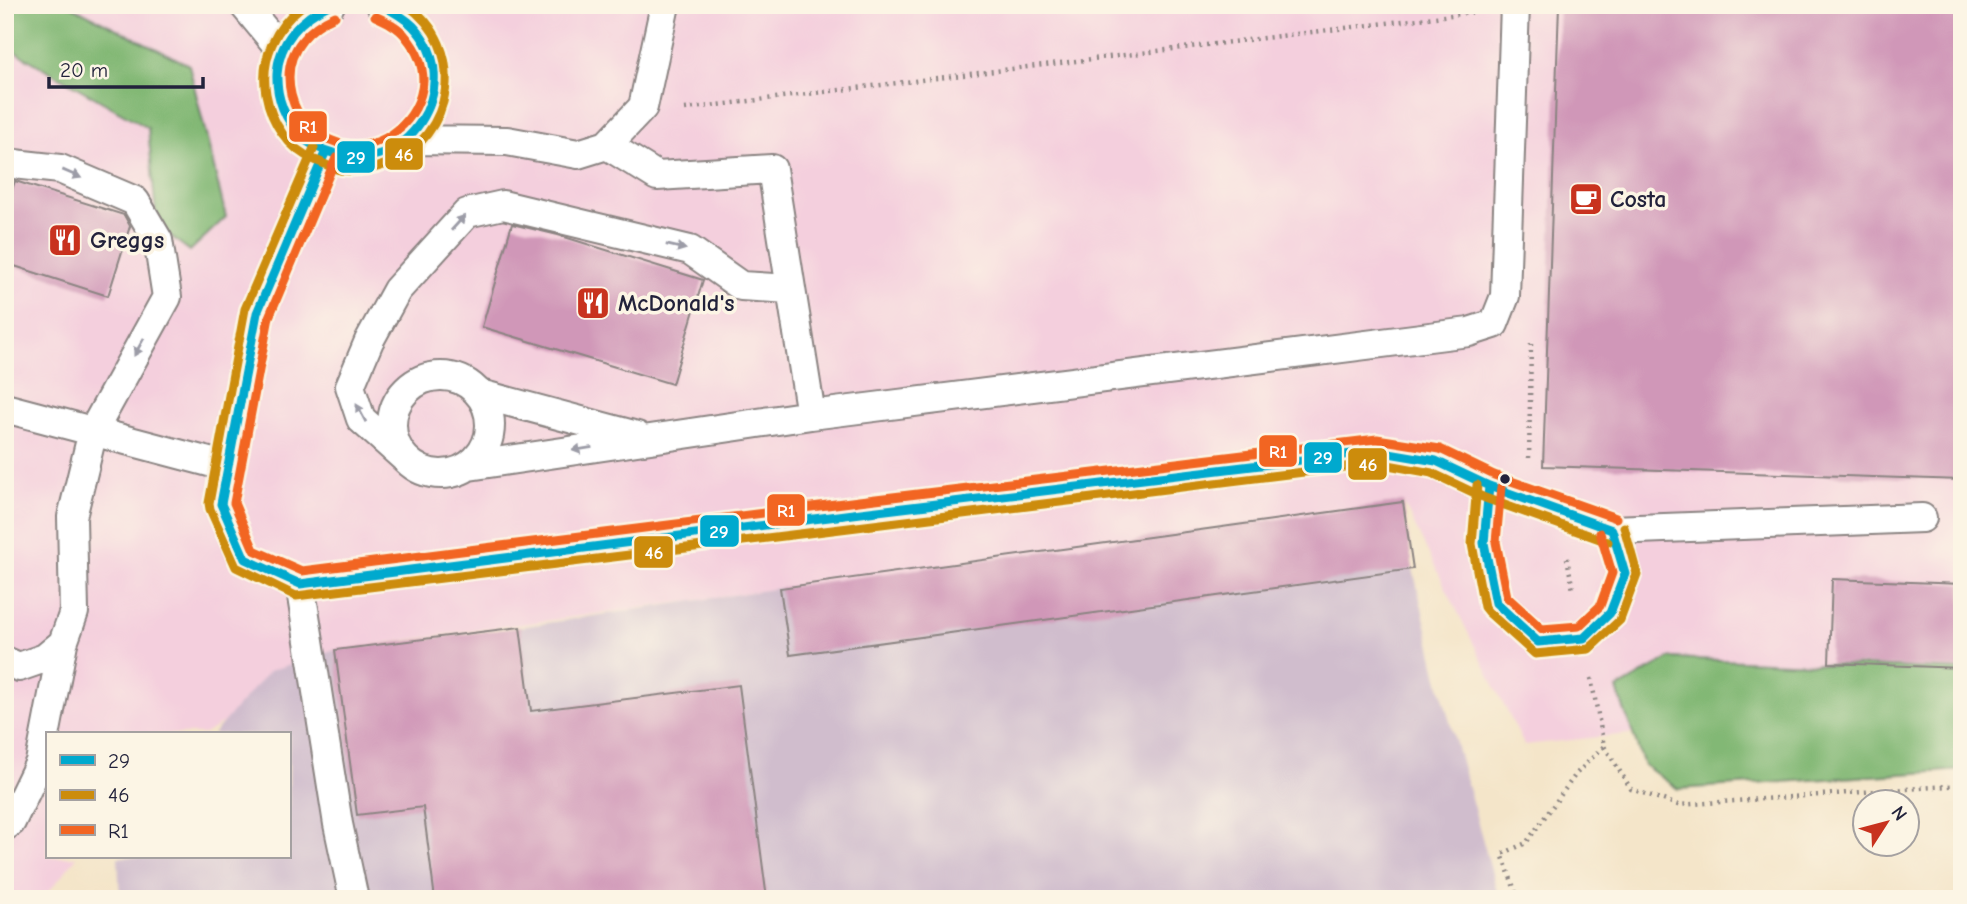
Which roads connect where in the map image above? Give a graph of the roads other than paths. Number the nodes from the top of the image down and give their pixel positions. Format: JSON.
{"nodes":[{"id":1,"x":244,"y":5,"type":"edge"},
{"id":2,"x":330,"y":5,"type":"edge"},
{"id":3,"x":665,"y":5,"type":"edge"},
{"id":4,"x":1515,"y":6,"type":"edge"},
{"id":5,"x":394,"y":8,"type":"edge"},
{"id":6,"x":282,"y":51,"type":"junction"},
{"id":7,"x":408,"y":140,"type":"junction"},
{"id":8,"x":607,"y":145,"type":"junction"},
{"id":9,"x":325,"y":153,"type":"junction"},
{"id":10,"x":5,"y":163,"type":"edge"},
{"id":11,"x":790,"y":289,"type":"junction"},
{"id":12,"x":480,"y":394,"type":"junction"},
{"id":13,"x":5,"y":408,"type":"edge"},
{"id":14,"x":811,"y":415,"type":"junction"},
{"id":15,"x":93,"y":431,"type":"junction"},
{"id":16,"x":650,"y":439,"type":"junction"},
{"id":17,"x":408,"y":461,"type":"junction"},
{"id":18,"x":469,"y":466,"type":"junction"},
{"id":19,"x":228,"y":467,"type":"junction"},
{"id":20,"x":1489,"y":486,"type":"junction"},
{"id":21,"x":1922,"y":518,"type":"dead end"},
{"id":22,"x":1612,"y":530,"type":"junction"},
{"id":23,"x":300,"y":584,"type":"junction"},
{"id":24,"x":63,"y":643,"type":"junction"},
{"id":25,"x":5,"y":662,"type":"edge"},
{"id":26,"x":5,"y":826,"type":"edge"},
{"id":27,"x":354,"y":899,"type":"edge"}],
"edges":[{"from":1,"to":6,"type":"lane"},
{"from":2,"to":6,"type":"lane"},
{"from":3,"to":8,"type":"lane"},
{"from":4,"to":14,"type":"lane"},
{"from":5,"to":7,"type":"lane"},
{"from":6,"to":9,"type":"lane"},
{"from":7,"to":8,"type":"lane"},
{"from":7,"to":9,"type":"lane"},
{"from":8,"to":11,"type":"lane"},
{"from":9,"to":19,"type":"lane"},
{"from":10,"to":15,"type":"lane","one_way":true},
{"from":11,"to":14,"type":"lane"},
{"from":17,"to":11,"type":"lane","one_way":true},
{"from":12,"to":16,"type":"lane"},
{"from":12,"to":17,"type":"lane"},
{"from":12,"to":18,"type":"lane"},
{"from":13,"to":15,"type":"lane"},
{"from":14,"to":16,"type":"lane"},
{"from":15,"to":19,"type":"lane"},
{"from":15,"to":24,"type":"lane"},
{"from":16,"to":18,"type":"lane","one_way":true},
{"from":17,"to":18,"type":"lane"},
{"from":19,"to":23,"type":"lane"},
{"from":20,"to":22,"type":"lane"},
{"from":20,"to":22,"type":"lane"},
{"from":20,"to":23,"type":"lane"},
{"from":21,"to":22,"type":"lane"},
{"from":23,"to":27,"type":"lane"},
{"from":24,"to":25,"type":"lane"},
{"from":24,"to":26,"type":"lane"}]}
